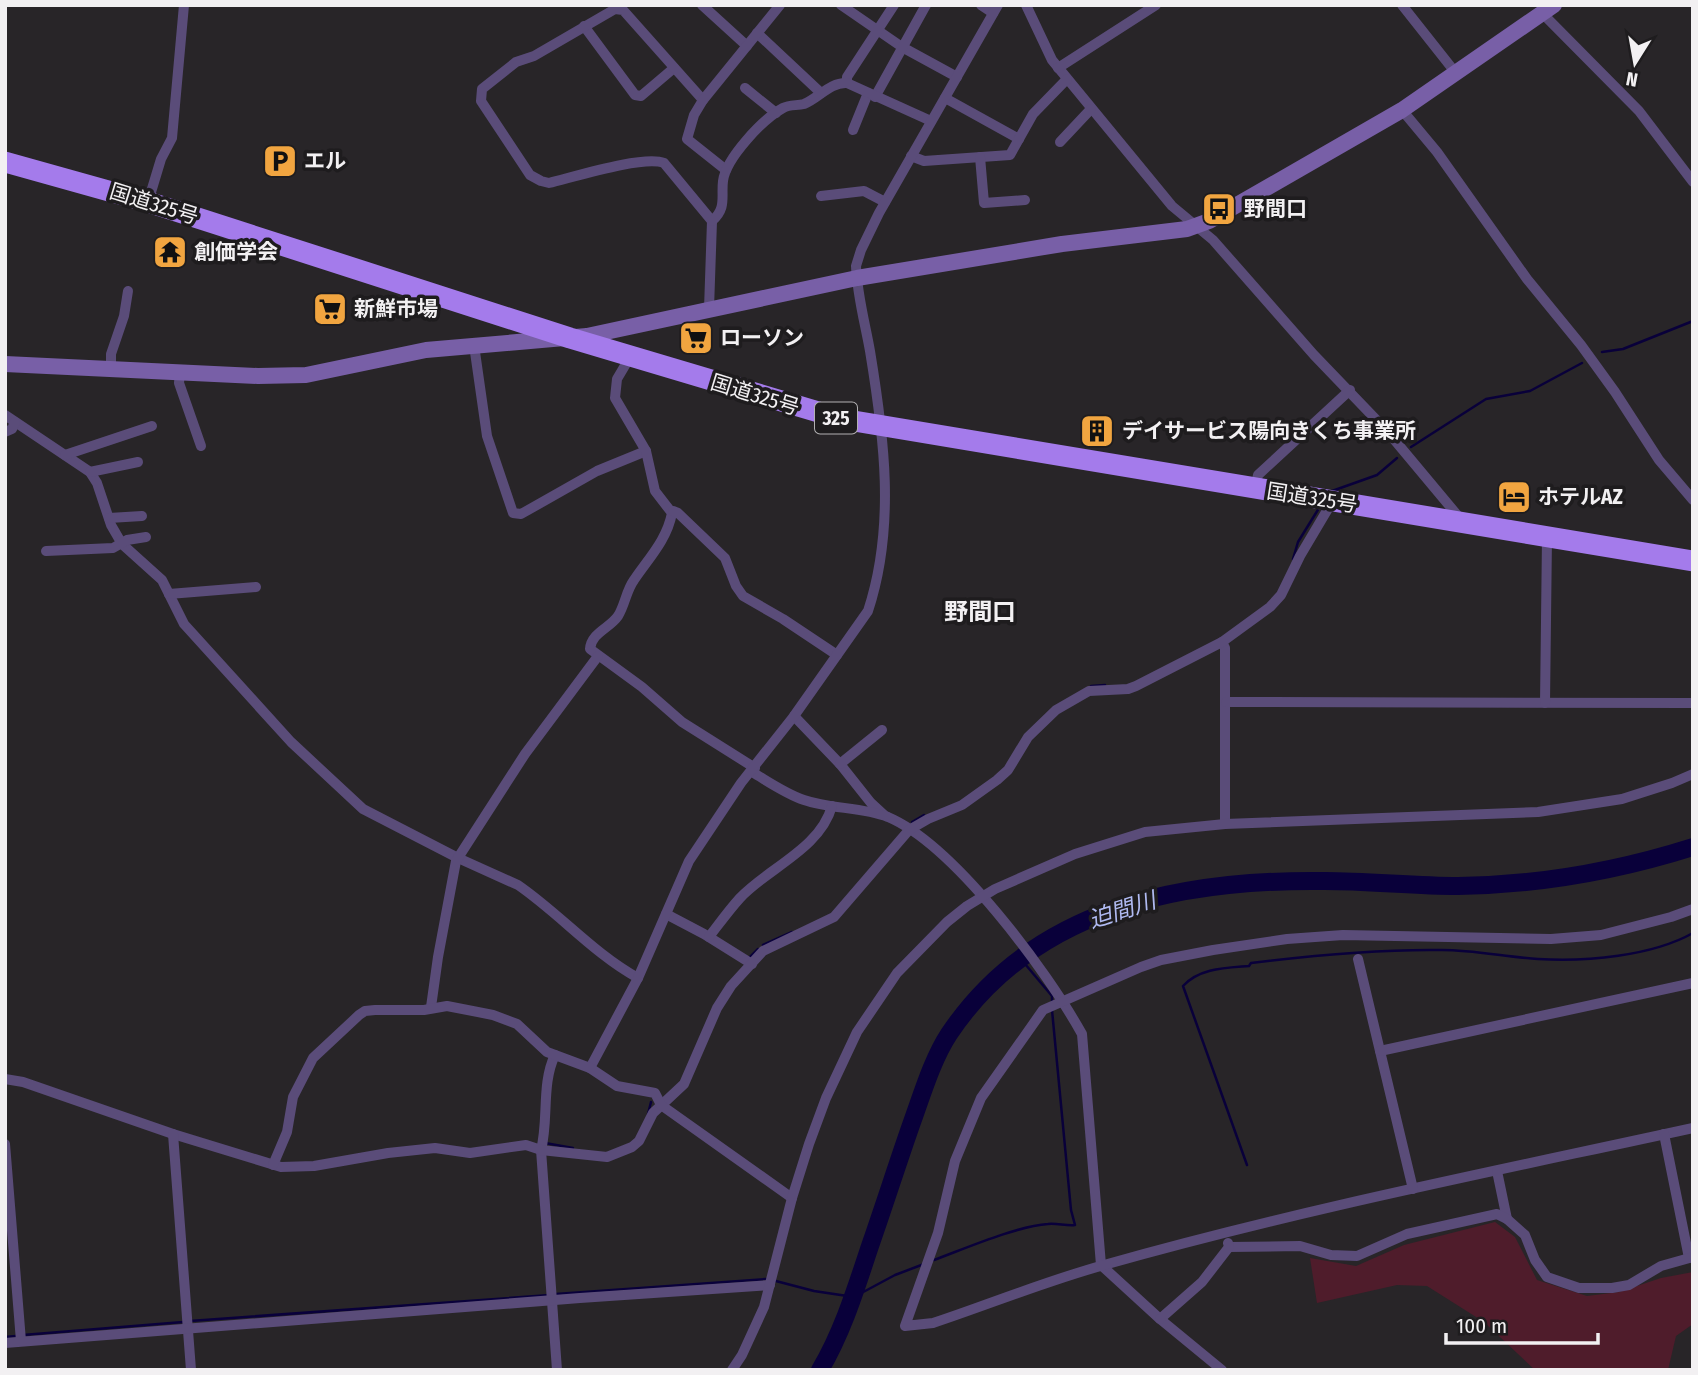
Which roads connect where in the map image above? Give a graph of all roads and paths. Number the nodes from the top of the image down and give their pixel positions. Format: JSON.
{"nodes":[{"id":1,"x":184,"y":5,"type":"edge"},
{"id":2,"x":702,"y":5,"type":"edge"},
{"id":3,"x":780,"y":5,"type":"edge"},
{"id":4,"x":841,"y":5,"type":"edge"},
{"id":5,"x":894,"y":5,"type":"edge"},
{"id":6,"x":926,"y":5,"type":"edge"},
{"id":7,"x":981,"y":5,"type":"edge"},
{"id":8,"x":1026,"y":5,"type":"edge"},
{"id":9,"x":1156,"y":5,"type":"edge"},
{"id":10,"x":1402,"y":5,"type":"edge"},
{"id":11,"x":995,"y":9,"type":"edge"},
{"id":12,"x":1548,"y":9,"type":"edge"},
{"id":13,"x":584,"y":26,"type":"junction"},
{"id":14,"x":877,"y":30,"type":"junction"},
{"id":15,"x":757,"y":33,"type":"junction"},
{"id":16,"x":747,"y":46,"type":"junction"},
{"id":17,"x":902,"y":47,"type":"junction"},
{"id":18,"x":674,"y":68,"type":"junction"},
{"id":19,"x":1058,"y":68,"type":"junction"},
{"id":20,"x":1455,"y":72,"type":"junction"},
{"id":21,"x":957,"y":78,"type":"junction"},
{"id":22,"x":1067,"y":79,"type":"junction"},
{"id":23,"x":847,"y":83,"type":"junction"},
{"id":24,"x":744,"y":88,"type":"dead end"},
{"id":25,"x":821,"y":93,"type":"junction"},
{"id":26,"x":872,"y":95,"type":"junction"},
{"id":27,"x":945,"y":98,"type":"junction"},
{"id":28,"x":704,"y":100,"type":"junction"},
{"id":29,"x":1091,"y":109,"type":"junction"},
{"id":30,"x":1402,"y":110,"type":"junction"},
{"id":31,"x":776,"y":113,"type":"junction"},
{"id":32,"x":931,"y":121,"type":"junction"},
{"id":33,"x":853,"y":130,"type":"dead end"},
{"id":34,"x":1019,"y":139,"type":"junction"},
{"id":35,"x":1060,"y":142,"type":"dead end"},
{"id":36,"x":911,"y":156,"type":"junction"},
{"id":37,"x":979,"y":157,"type":"junction"},
{"id":38,"x":5,"y":162,"type":"edge"},
{"id":39,"x":726,"y":170,"type":"junction"},
{"id":40,"x":1693,"y":182,"type":"edge"},
{"id":41,"x":821,"y":196,"type":"dead end"},
{"id":42,"x":1025,"y":200,"type":"dead end"},
{"id":43,"x":148,"y":202,"type":"junction"},
{"id":44,"x":885,"y":202,"type":"junction"},
{"id":45,"x":712,"y":220,"type":"junction"},
{"id":46,"x":1198,"y":227,"type":"junction"},
{"id":47,"x":857,"y":278,"type":"junction"},
{"id":48,"x":128,"y":291,"type":"dead end"},
{"id":49,"x":709,"y":309,"type":"junction"},
{"id":50,"x":570,"y":338,"type":"junction"},
{"id":51,"x":474,"y":345,"type":"junction"},
{"id":52,"x":630,"y":357,"type":"junction"},
{"id":53,"x":5,"y":364,"type":"edge"},
{"id":54,"x":111,"y":368,"type":"junction"},
{"id":55,"x":180,"y":371,"type":"junction"},
{"id":56,"x":1350,"y":390,"type":"junction"},
{"id":57,"x":10,"y":418,"type":"edge"},
{"id":58,"x":152,"y":426,"type":"dead end"},
{"id":59,"x":882,"y":427,"type":"junction"},
{"id":60,"x":5,"y":432,"type":"edge"},
{"id":61,"x":201,"y":446,"type":"dead end"},
{"id":62,"x":646,"y":451,"type":"junction"},
{"id":63,"x":65,"y":455,"type":"junction"},
{"id":64,"x":138,"y":462,"type":"dead end"},
{"id":65,"x":90,"y":472,"type":"junction"},
{"id":66,"x":1255,"y":489,"type":"junction"},
{"id":67,"x":1693,"y":500,"type":"edge"},
{"id":68,"x":1332,"y":502,"type":"junction"},
{"id":69,"x":673,"y":511,"type":"junction"},
{"id":70,"x":142,"y":516,"type":"dead end"},
{"id":71,"x":108,"y":518,"type":"junction"},
{"id":72,"x":1464,"y":523,"type":"junction"},
{"id":73,"x":146,"y":537,"type":"dead end"},
{"id":74,"x":1547,"y":537,"type":"junction"},
{"id":75,"x":122,"y":544,"type":"junction"},
{"id":76,"x":46,"y":551,"type":"dead end"},
{"id":77,"x":1693,"y":561,"type":"edge"},
{"id":78,"x":256,"y":587,"type":"dead end"},
{"id":79,"x":169,"y":594,"type":"junction"},
{"id":80,"x":1222,"y":642,"type":"junction"},
{"id":81,"x":598,"y":656,"type":"junction"},
{"id":82,"x":837,"y":656,"type":"junction"},
{"id":83,"x":1226,"y":702,"type":"junction"},
{"id":84,"x":1545,"y":703,"type":"junction"},
{"id":85,"x":1693,"y":704,"type":"edge"},
{"id":86,"x":794,"y":716,"type":"junction"},
{"id":87,"x":882,"y":730,"type":"dead end"},
{"id":88,"x":840,"y":764,"type":"junction"},
{"id":89,"x":754,"y":770,"type":"junction"},
{"id":90,"x":1693,"y":775,"type":"edge"},
{"id":91,"x":832,"y":806,"type":"junction"},
{"id":92,"x":887,"y":817,"type":"junction"},
{"id":93,"x":1225,"y":824,"type":"junction"},
{"id":94,"x":909,"y":830,"type":"junction"},
{"id":95,"x":458,"y":858,"type":"junction"},
{"id":96,"x":982,"y":898,"type":"junction"},
{"id":97,"x":1693,"y":909,"type":"edge"},
{"id":98,"x":666,"y":914,"type":"junction"},
{"id":99,"x":709,"y":937,"type":"junction"},
{"id":100,"x":1358,"y":959,"type":"dead end"},
{"id":101,"x":752,"y":964,"type":"junction"},
{"id":102,"x":638,"y":978,"type":"junction"},
{"id":103,"x":1693,"y":983,"type":"edge"},
{"id":104,"x":1063,"y":1000,"type":"junction"},
{"id":105,"x":431,"y":1007,"type":"junction"},
{"id":106,"x":1380,"y":1051,"type":"junction"},
{"id":107,"x":555,"y":1055,"type":"junction"},
{"id":108,"x":590,"y":1068,"type":"junction"},
{"id":109,"x":5,"y":1079,"type":"edge"},
{"id":110,"x":661,"y":1105,"type":"junction"},
{"id":111,"x":1693,"y":1128,"type":"edge"},
{"id":112,"x":173,"y":1134,"type":"junction"},
{"id":113,"x":1664,"y":1134,"type":"junction"},
{"id":114,"x":5,"y":1144,"type":"edge"},
{"id":115,"x":541,"y":1150,"type":"junction"},
{"id":116,"x":273,"y":1165,"type":"junction"},
{"id":117,"x":1497,"y":1171,"type":"junction"},
{"id":118,"x":1413,"y":1189,"type":"junction"},
{"id":119,"x":792,"y":1198,"type":"junction"},
{"id":120,"x":1507,"y":1219,"type":"junction"},
{"id":121,"x":1226,"y":1233,"type":"junction"},
{"id":122,"x":1229,"y":1247,"type":"junction"},
{"id":123,"x":1691,"y":1257,"type":"edge"},
{"id":124,"x":1101,"y":1265,"type":"junction"},
{"id":125,"x":770,"y":1286,"type":"junction"},
{"id":126,"x":552,"y":1301,"type":"junction"},
{"id":127,"x":1160,"y":1319,"type":"junction"},
{"id":128,"x":188,"y":1329,"type":"junction"},
{"id":129,"x":21,"y":1341,"type":"junction"},
{"id":130,"x":5,"y":1343,"type":"edge"},
{"id":131,"x":1215,"y":1368,"type":"edge"},
{"id":132,"x":191,"y":1370,"type":"edge"},
{"id":133,"x":557,"y":1370,"type":"edge"},
{"id":134,"x":732,"y":1370,"type":"edge"}],
"edges":[{"from":1,"to":43,"type":"street"},
{"from":2,"to":16,"type":"street"},
{"from":3,"to":15,"type":"street"},
{"from":4,"to":14,"type":"street"},
{"from":5,"to":14,"type":"street"},
{"from":6,"to":17,"type":"street"},
{"from":7,"to":11,"type":"street"},
{"from":8,"to":19,"type":"street"},
{"from":9,"to":19,"type":"street"},
{"from":10,"to":20,"type":"street"},
{"from":11,"to":21,"type":"street"},
{"from":12,"to":20,"type":"street"},
{"from":12,"to":40,"type":"street"},
{"from":13,"to":18,"type":"street"},
{"from":13,"to":18,"type":"street"},
{"from":13,"to":45,"type":"street"},
{"from":14,"to":17,"type":"street"},
{"from":14,"to":23,"type":"street"},
{"from":15,"to":16,"type":"street"},
{"from":15,"to":25,"type":"street"},
{"from":16,"to":28,"type":"street"},
{"from":17,"to":21,"type":"street"},
{"from":17,"to":26,"type":"street"},
{"from":18,"to":28,"type":"street"},
{"from":19,"to":22,"type":"street"},
{"from":20,"to":30,"type":"street"},
{"from":21,"to":27,"type":"street"},
{"from":22,"to":29,"type":"street"},
{"from":22,"to":34,"type":"street"},
{"from":23,"to":25,"type":"street"},
{"from":23,"to":26,"type":"street"},
{"from":24,"to":31,"type":"street"},
{"from":25,"to":31,"type":"street"},
{"from":26,"to":32,"type":"street"},
{"from":26,"to":33,"type":"street"},
{"from":27,"to":32,"type":"street"},
{"from":27,"to":34,"type":"street"},
{"from":28,"to":39,"type":"street"},
{"from":29,"to":35,"type":"street"},
{"from":29,"to":46,"type":"street"},
{"from":30,"to":46,"type":"street"},
{"from":30,"to":67,"type":"street"},
{"from":31,"to":39,"type":"street"},
{"from":32,"to":36,"type":"street"},
{"from":34,"to":37,"type":"street"},
{"from":36,"to":37,"type":"street"},
{"from":36,"to":44,"type":"street"},
{"from":37,"to":42,"type":"street"},
{"from":38,"to":43,"type":"highway","name":"国道325号","number":"325"},
{"from":39,"to":45,"type":"street"},
{"from":41,"to":44,"type":"street"},
{"from":43,"to":50,"type":"highway","name":"国道325号","number":"325"},
{"from":44,"to":47,"type":"street"},
{"from":45,"to":49,"type":"street"},
{"from":46,"to":47,"type":"street"},
{"from":46,"to":56,"type":"street"},
{"from":47,"to":49,"type":"street"},
{"from":47,"to":59,"type":"street"},
{"from":48,"to":54,"type":"street"},
{"from":49,"to":50,"type":"street"},
{"from":50,"to":51,"type":"street"},
{"from":50,"to":52,"type":"highway","name":"国道325号","number":"325"},
{"from":51,"to":55,"type":"street"},
{"from":51,"to":62,"type":"street"},
{"from":52,"to":59,"type":"highway","name":"国道325号","number":"325"},
{"from":52,"to":62,"type":"street"},
{"from":53,"to":54,"type":"street"},
{"from":54,"to":55,"type":"street"},
{"from":55,"to":61,"type":"street"},
{"from":56,"to":66,"type":"street"},
{"from":56,"to":72,"type":"street"},
{"from":57,"to":60,"type":"street"},
{"from":57,"to":63,"type":"street"},
{"from":58,"to":63,"type":"street"},
{"from":59,"to":66,"type":"highway","name":"国道325号","number":"325"},
{"from":59,"to":82,"type":"street"},
{"from":62,"to":69,"type":"street"},
{"from":63,"to":65,"type":"street"},
{"from":64,"to":65,"type":"street"},
{"from":65,"to":71,"type":"street"},
{"from":66,"to":68,"type":"highway","name":"国道325号","number":"325"},
{"from":68,"to":72,"type":"highway","name":"国道325号","number":"325"},
{"from":68,"to":80,"type":"street"},
{"from":69,"to":81,"type":"street"},
{"from":69,"to":82,"type":"street"},
{"from":70,"to":71,"type":"street"},
{"from":71,"to":75,"type":"street"},
{"from":72,"to":74,"type":"highway","name":"国道325号","number":"325"},
{"from":73,"to":75,"type":"street"},
{"from":74,"to":77,"type":"highway","name":"国道325号","number":"325"},
{"from":74,"to":84,"type":"street"},
{"from":75,"to":76,"type":"street"},
{"from":75,"to":79,"type":"street"},
{"from":78,"to":79,"type":"street"},
{"from":79,"to":95,"type":"street"},
{"from":80,"to":83,"type":"street"},
{"from":80,"to":94,"type":"street"},
{"from":81,"to":89,"type":"street"},
{"from":81,"to":95,"type":"street"},
{"from":82,"to":86,"type":"street"},
{"from":83,"to":84,"type":"street"},
{"from":83,"to":93,"type":"street"},
{"from":84,"to":85,"type":"street"},
{"from":86,"to":88,"type":"street"},
{"from":86,"to":89,"type":"street"},
{"from":87,"to":88,"type":"street"},
{"from":88,"to":92,"type":"street"},
{"from":89,"to":91,"type":"street"},
{"from":89,"to":98,"type":"street"},
{"from":90,"to":93,"type":"street"},
{"from":91,"to":92,"type":"street"},
{"from":91,"to":99,"type":"street"},
{"from":92,"to":94,"type":"street"},
{"from":93,"to":96,"type":"street"},
{"from":94,"to":96,"type":"street"},
{"from":94,"to":101,"type":"street"},
{"from":95,"to":102,"type":"street"},
{"from":95,"to":105,"type":"street"},
{"from":96,"to":104,"type":"street"},
{"from":96,"to":119,"type":"street"},
{"from":97,"to":104,"type":"street"},
{"from":98,"to":99,"type":"street"},
{"from":98,"to":102,"type":"street"},
{"from":99,"to":101,"type":"street"},
{"from":100,"to":106,"type":"street"},
{"from":101,"to":110,"type":"street"},
{"from":102,"to":108,"type":"street"},
{"from":103,"to":106,"type":"street"},
{"from":104,"to":124,"type":"street"},
{"from":104,"to":124,"type":"street"},
{"from":105,"to":107,"type":"street"},
{"from":105,"to":116,"type":"street"},
{"from":106,"to":118,"type":"street"},
{"from":107,"to":108,"type":"street"},
{"from":107,"to":115,"type":"street"},
{"from":108,"to":110,"type":"street"},
{"from":109,"to":112,"type":"street"},
{"from":110,"to":115,"type":"street"},
{"from":110,"to":119,"type":"street"},
{"from":111,"to":113,"type":"street"},
{"from":112,"to":116,"type":"street"},
{"from":112,"to":128,"type":"street"},
{"from":113,"to":117,"type":"street"},
{"from":113,"to":123,"type":"street"},
{"from":114,"to":129,"type":"street"},
{"from":115,"to":116,"type":"street"},
{"from":115,"to":126,"type":"street"},
{"from":117,"to":118,"type":"street"},
{"from":117,"to":120,"type":"street"},
{"from":118,"to":121,"type":"street"},
{"from":119,"to":125,"type":"street"},
{"from":120,"to":122,"type":"street"},
{"from":120,"to":123,"type":"street"},
{"from":121,"to":122,"type":"street"},
{"from":121,"to":124,"type":"street"},
{"from":122,"to":127,"type":"street"},
{"from":124,"to":127,"type":"street"},
{"from":125,"to":126,"type":"street"},
{"from":125,"to":134,"type":"street"},
{"from":126,"to":128,"type":"street"},
{"from":126,"to":133,"type":"street"},
{"from":127,"to":131,"type":"street"},
{"from":128,"to":129,"type":"street"},
{"from":128,"to":132,"type":"street"},
{"from":129,"to":130,"type":"street"}]}
